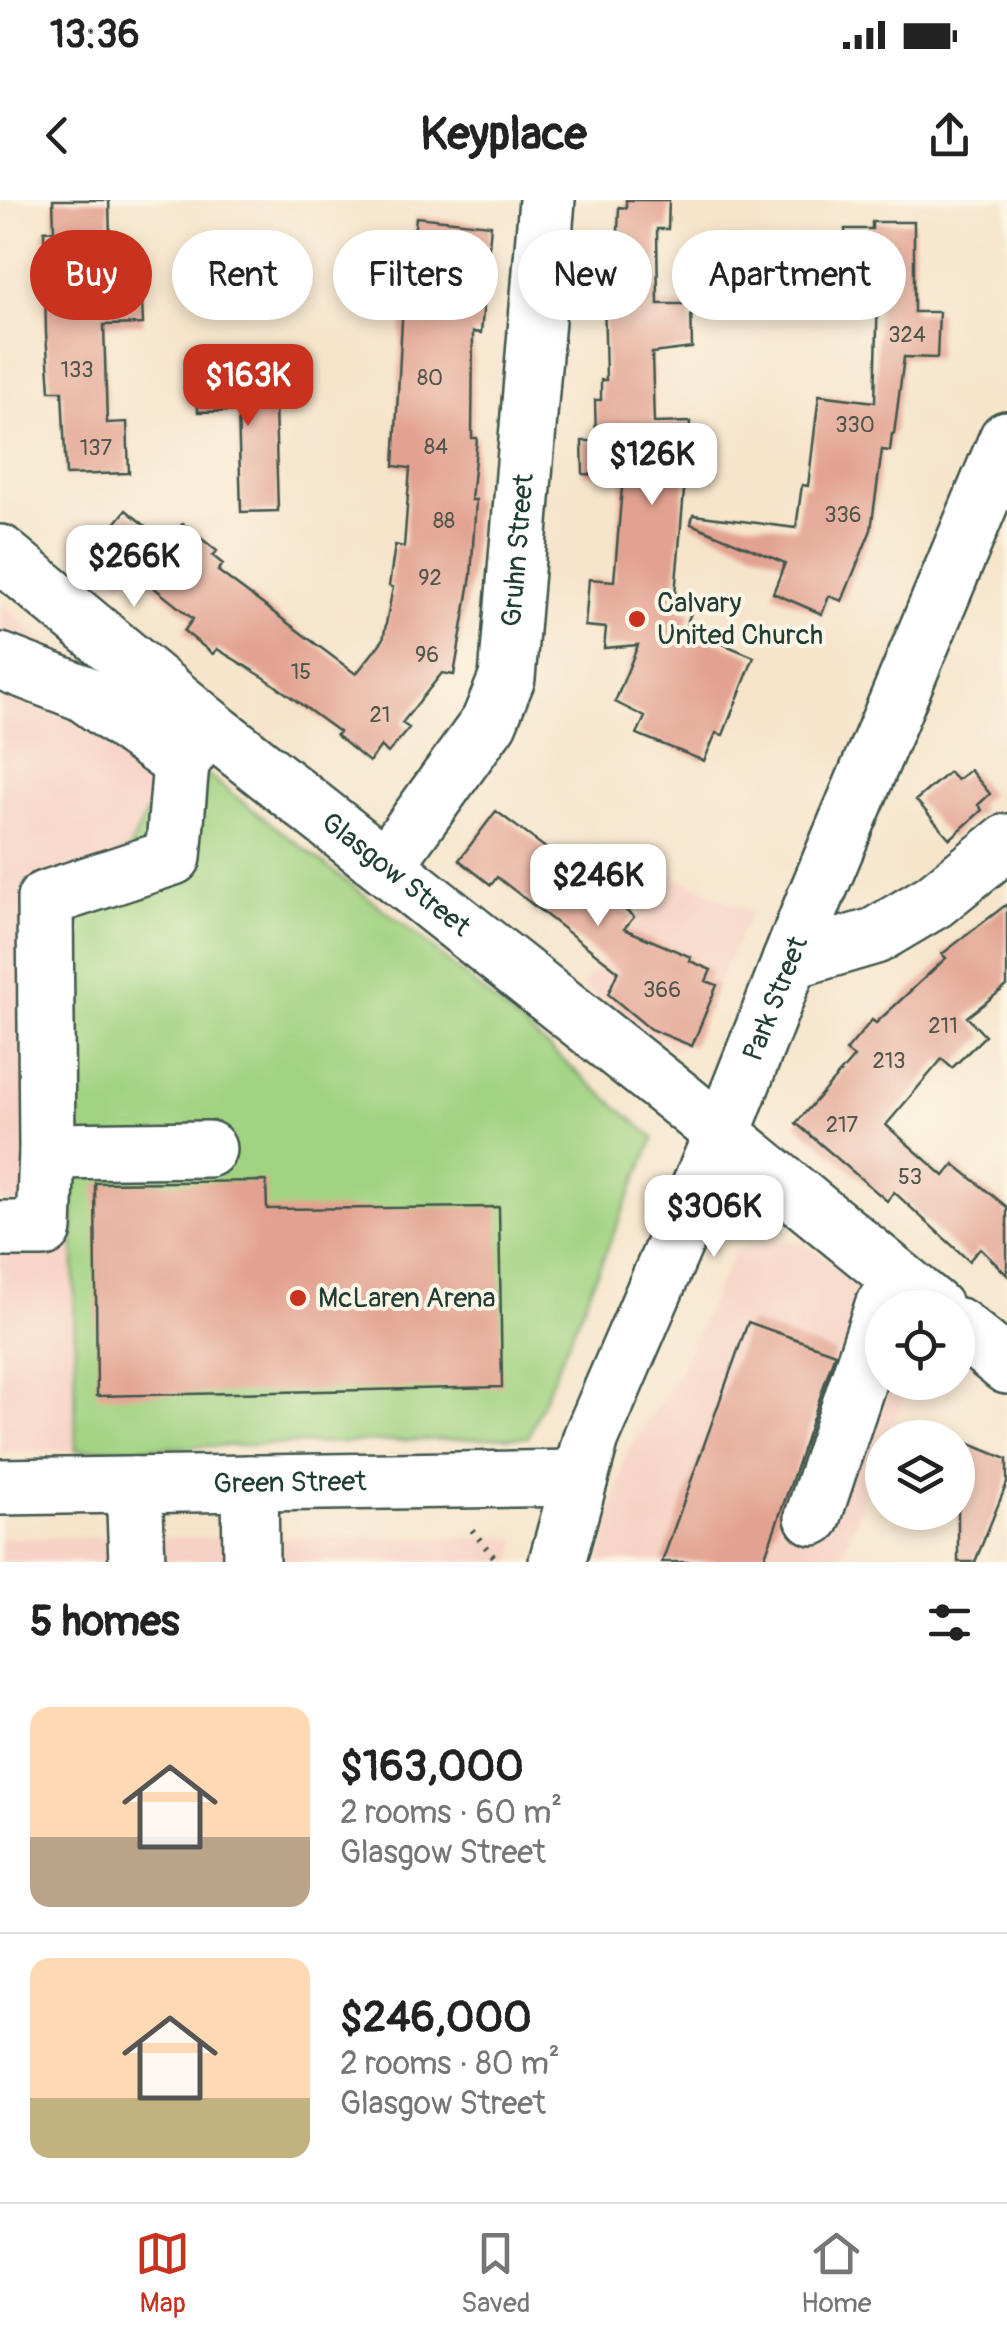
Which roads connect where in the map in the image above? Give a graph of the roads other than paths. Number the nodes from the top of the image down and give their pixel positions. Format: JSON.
{"nodes":[{"id":1,"x":548,"y":200,"type":"edge"},
{"id":2,"x":1007,"y":438,"type":"edge"},
{"id":3,"x":0,"y":553,"type":"edge"},
{"id":4,"x":0,"y":661,"type":"edge"},
{"id":5,"x":194,"y":744,"type":"junction"},
{"id":6,"x":1007,"y":842,"type":"edge"},
{"id":7,"x":386,"y":865,"type":"junction"},
{"id":8,"x":790,"y":961,"type":"junction"},
{"id":9,"x":722,"y":1134,"type":"junction"},
{"id":10,"x":208,"y":1149,"type":"dead end"},
{"id":11,"x":47,"y":1152,"type":"junction"},
{"id":12,"x":0,"y":1230,"type":"edge"},
{"id":13,"x":913,"y":1290,"type":"edge"},
{"id":14,"x":975,"y":1340,"type":"edge"},
{"id":15,"x":865,"y":1360,"type":"edge"},
{"id":16,"x":1007,"y":1366,"type":"edge"},
{"id":17,"x":580,"y":1478,"type":"junction"},
{"id":18,"x":250,"y":1483,"type":"junction"},
{"id":19,"x":134,"y":1485,"type":"junction"},
{"id":20,"x":0,"y":1488,"type":"edge"},
{"id":21,"x":813,"y":1517,"type":"dead end"},
{"id":22,"x":137,"y":1562,"type":"edge"},
{"id":23,"x":251,"y":1562,"type":"edge"},
{"id":24,"x":557,"y":1562,"type":"edge"}],
"edges":[{"from":1,"to":7,"type":"street","name":"Gruhn Street"},
{"from":2,"to":8,"type":"street","name":"Park Street"},
{"from":3,"to":5,"type":"street","name":"Glasgow Street"},
{"from":4,"to":5,"type":"street"},
{"from":5,"to":7,"type":"street","name":"Glasgow Street"},
{"from":5,"to":11,"type":"street"},
{"from":6,"to":8,"type":"street"},
{"from":7,"to":9,"type":"street","name":"Glasgow Street"},
{"from":8,"to":9,"type":"street","name":"Park Street"},
{"from":9,"to":13,"type":"street","name":"Glasgow Street"},
{"from":9,"to":17,"type":"street","name":"Park Street"},
{"from":10,"to":11,"type":"street"},
{"from":11,"to":12,"type":"street"},
{"from":14,"to":16,"type":"street"},
{"from":15,"to":21,"type":"street"},
{"from":17,"to":18,"type":"street","name":"Green Street"},
{"from":17,"to":24,"type":"street","name":"Park Street"},
{"from":18,"to":19,"type":"street","name":"Green Street"},
{"from":18,"to":23,"type":"street"},
{"from":19,"to":20,"type":"street","name":"Green Street"},
{"from":19,"to":22,"type":"street"}]}
